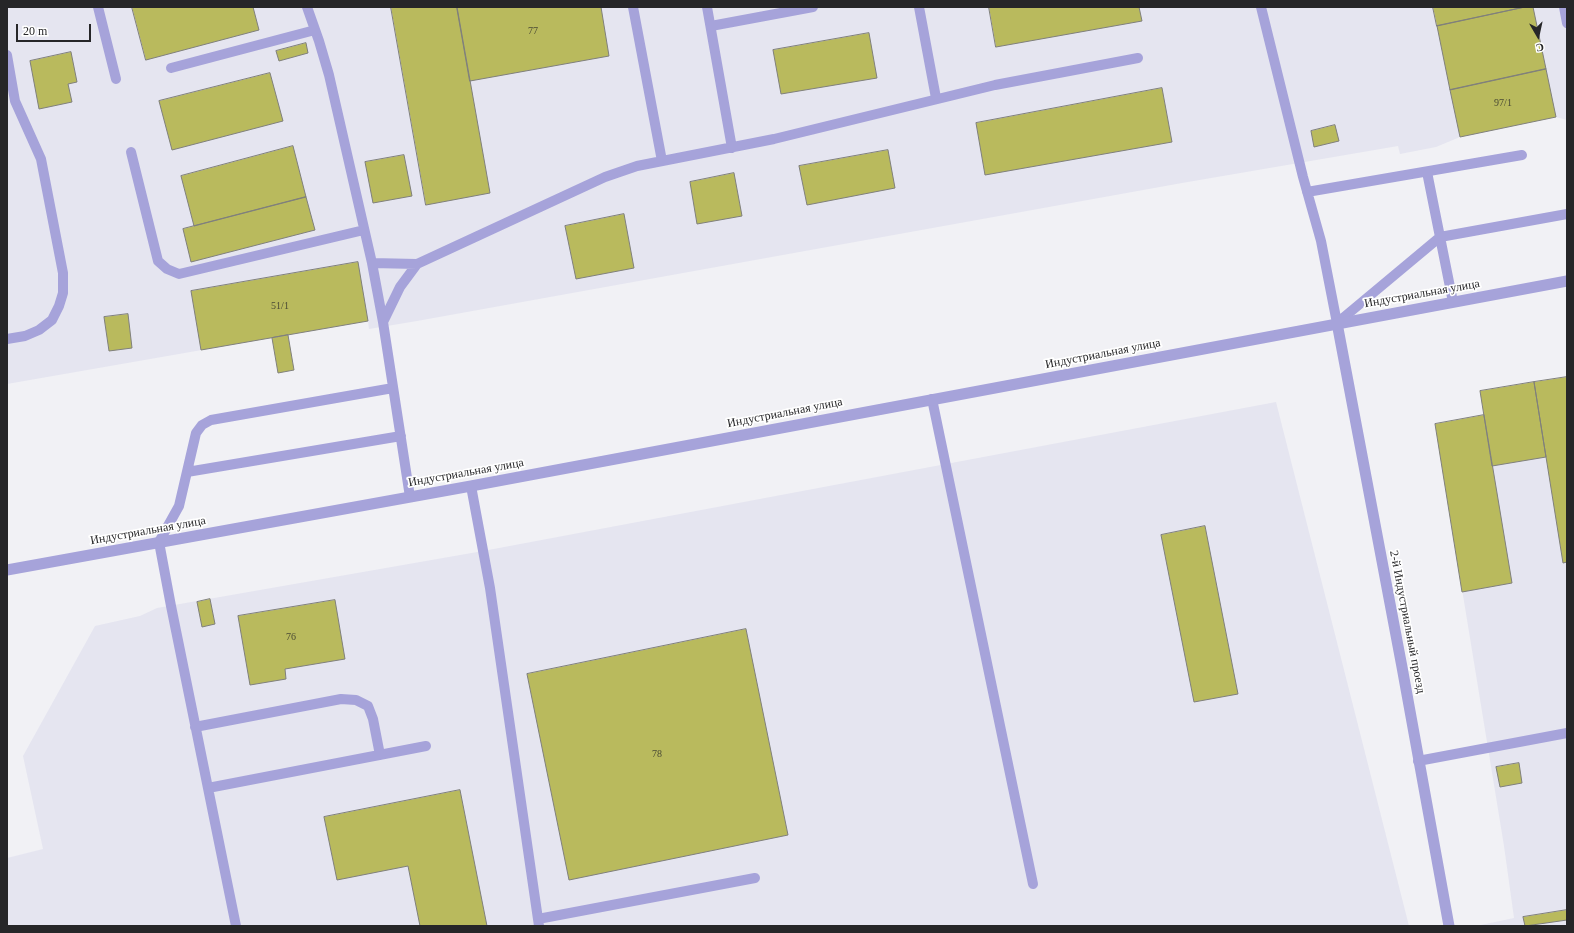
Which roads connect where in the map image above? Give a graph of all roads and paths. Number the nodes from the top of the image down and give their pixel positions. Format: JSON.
{"nodes":[{"id":1,"x":98,"y":7,"type":"edge"},
{"id":2,"x":307,"y":7,"type":"edge"},
{"id":3,"x":633,"y":7,"type":"edge"},
{"id":4,"x":707,"y":7,"type":"edge"},
{"id":5,"x":813,"y":7,"type":"edge"},
{"id":6,"x":919,"y":7,"type":"edge"},
{"id":7,"x":1262,"y":7,"type":"edge"},
{"id":8,"x":1564,"y":7,"type":"edge"},
{"id":9,"x":1567,"y":23,"type":"edge"},
{"id":10,"x":711,"y":26,"type":"junction"},
{"id":11,"x":315,"y":30,"type":"junction"},
{"id":12,"x":7,"y":55,"type":"edge"},
{"id":13,"x":1138,"y":58,"type":"dead end"},
{"id":14,"x":171,"y":68,"type":"dead end"},
{"id":15,"x":116,"y":79,"type":"dead end"},
{"id":16,"x":936,"y":98,"type":"junction"},
{"id":17,"x":11,"y":102,"type":"edge"},
{"id":18,"x":732,"y":148,"type":"junction"},
{"id":19,"x":131,"y":152,"type":"dead end"},
{"id":20,"x":1522,"y":155,"type":"dead end"},
{"id":21,"x":662,"y":161,"type":"junction"},
{"id":22,"x":1427,"y":172,"type":"junction"},
{"id":23,"x":1307,"y":192,"type":"junction"},
{"id":24,"x":1567,"y":214,"type":"edge"},
{"id":25,"x":364,"y":230,"type":"junction"},
{"id":26,"x":1440,"y":237,"type":"junction"},
{"id":27,"x":372,"y":263,"type":"junction"},
{"id":28,"x":417,"y":264,"type":"junction"},
{"id":29,"x":1567,"y":281,"type":"edge"},
{"id":30,"x":1453,"y":302,"type":"junction"},
{"id":31,"x":383,"y":322,"type":"junction"},
{"id":32,"x":1337,"y":323,"type":"junction"},
{"id":33,"x":7,"y":339,"type":"edge"},
{"id":34,"x":393,"y":388,"type":"junction"},
{"id":35,"x":932,"y":399,"type":"junction"},
{"id":36,"x":401,"y":436,"type":"junction"},
{"id":37,"x":187,"y":472,"type":"junction"},
{"id":38,"x":471,"y":486,"type":"junction"},
{"id":39,"x":410,"y":497,"type":"junction"},
{"id":40,"x":159,"y":542,"type":"junction"},
{"id":41,"x":7,"y":570,"type":"edge"},
{"id":42,"x":196,"y":727,"type":"junction"},
{"id":43,"x":1567,"y":733,"type":"edge"},
{"id":44,"x":426,"y":746,"type":"dead end"},
{"id":45,"x":380,"y":755,"type":"junction"},
{"id":46,"x":1418,"y":761,"type":"junction"},
{"id":47,"x":208,"y":788,"type":"junction"},
{"id":48,"x":755,"y":878,"type":"dead end"},
{"id":49,"x":1033,"y":884,"type":"dead end"},
{"id":50,"x":538,"y":923,"type":"edge"},
{"id":51,"x":236,"y":926,"type":"edge"},
{"id":52,"x":1449,"y":926,"type":"edge"}],
"edges":[{"from":1,"to":15,"type":"lane"},
{"from":2,"to":11,"type":"lane"},
{"from":3,"to":21,"type":"lane"},
{"from":4,"to":10,"type":"lane"},
{"from":5,"to":10,"type":"lane"},
{"from":6,"to":16,"type":"lane"},
{"from":7,"to":23,"type":"lane"},
{"from":8,"to":9,"type":"lane"},
{"from":10,"to":18,"type":"lane"},
{"from":11,"to":14,"type":"lane"},
{"from":11,"to":25,"type":"lane"},
{"from":12,"to":17,"type":"lane"},
{"from":13,"to":16,"type":"lane"},
{"from":16,"to":18,"type":"lane"},
{"from":17,"to":33,"type":"lane"},
{"from":18,"to":21,"type":"lane"},
{"from":19,"to":25,"type":"lane"},
{"from":20,"to":22,"type":"lane"},
{"from":21,"to":28,"type":"lane"},
{"from":22,"to":23,"type":"lane"},
{"from":22,"to":26,"type":"lane"},
{"from":23,"to":32,"type":"lane"},
{"from":24,"to":26,"type":"lane"},
{"from":25,"to":27,"type":"lane"},
{"from":26,"to":30,"type":"lane"},
{"from":26,"to":32,"type":"lane"},
{"from":27,"to":28,"type":"lane"},
{"from":27,"to":31,"type":"lane"},
{"from":28,"to":31,"type":"lane"},
{"from":29,"to":30,"type":"street","name":"Индустриальная улица"},
{"from":30,"to":32,"type":"street","name":"Индустриальная улица"},
{"from":31,"to":34,"type":"lane"},
{"from":32,"to":35,"type":"street","name":"Индустриальная улица"},
{"from":32,"to":46,"type":"street","name":"2-й Индустриальный проезд"},
{"from":34,"to":36,"type":"lane"},
{"from":34,"to":37,"type":"lane"},
{"from":35,"to":38,"type":"street","name":"Индустриальная улица"},
{"from":35,"to":49,"type":"lane"},
{"from":36,"to":37,"type":"lane"},
{"from":36,"to":39,"type":"lane"},
{"from":37,"to":40,"type":"lane"},
{"from":38,"to":39,"type":"street","name":"Индустриальная улица"},
{"from":38,"to":50,"type":"lane"},
{"from":39,"to":40,"type":"street","name":"Индустриальная улица"},
{"from":40,"to":41,"type":"street","name":"Индустриальная улица"},
{"from":40,"to":42,"type":"lane"},
{"from":42,"to":45,"type":"lane"},
{"from":42,"to":47,"type":"lane"},
{"from":43,"to":46,"type":"lane"},
{"from":44,"to":45,"type":"lane"},
{"from":45,"to":47,"type":"lane"},
{"from":46,"to":52,"type":"street","name":"2-й Индустриальный проезд"},
{"from":47,"to":51,"type":"lane"},
{"from":48,"to":50,"type":"lane"}]}
